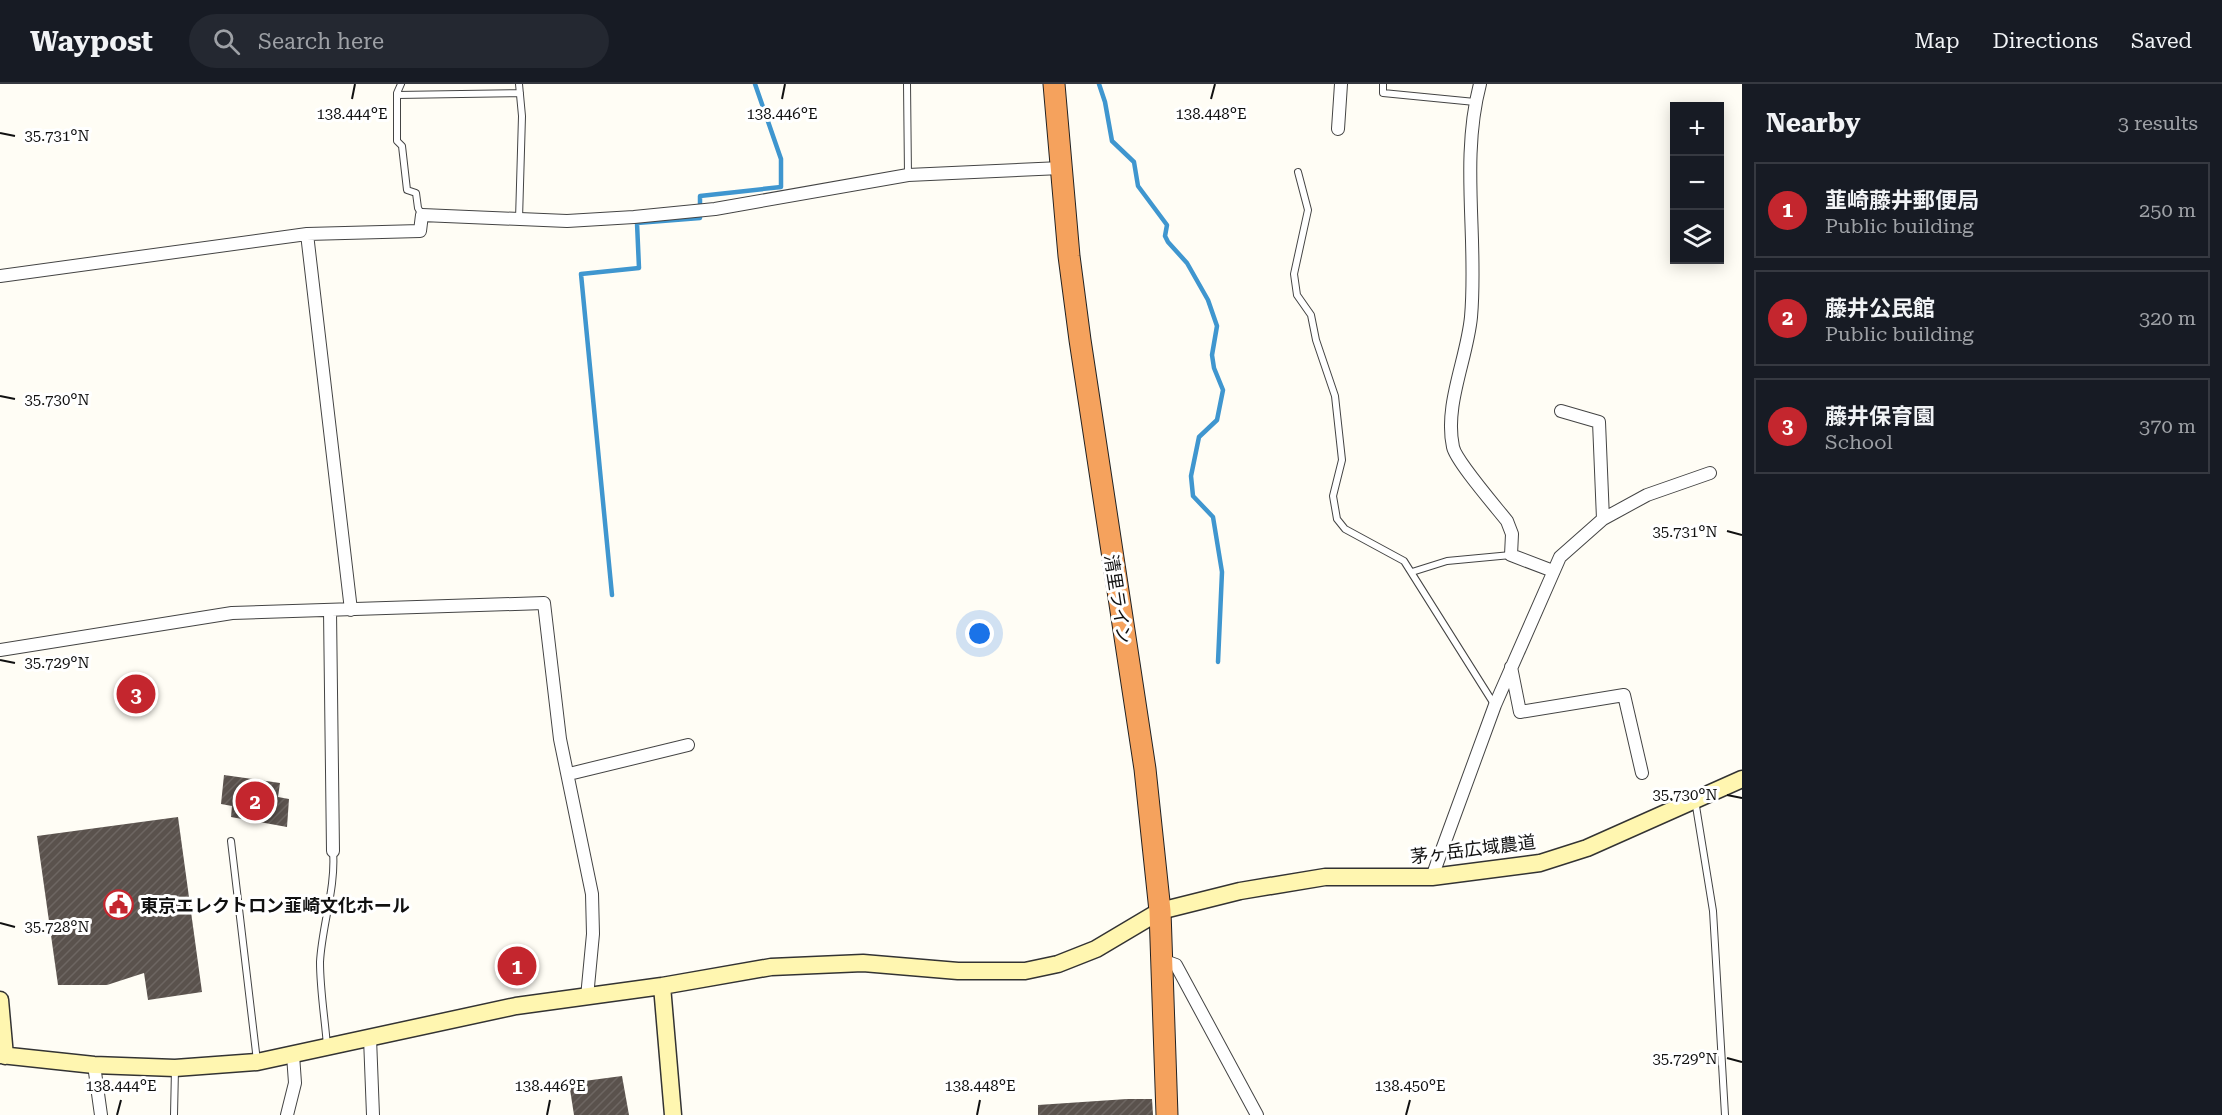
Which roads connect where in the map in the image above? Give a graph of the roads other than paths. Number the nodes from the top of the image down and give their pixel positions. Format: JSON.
{"nodes":[{"id":1,"x":401,"y":84,"type":"edge"},
{"id":2,"x":519,"y":84,"type":"edge"},
{"id":3,"x":908,"y":84,"type":"edge"},
{"id":4,"x":1054,"y":84,"type":"edge"},
{"id":5,"x":1341,"y":84,"type":"edge"},
{"id":6,"x":1383,"y":84,"type":"edge"},
{"id":7,"x":1480,"y":84,"type":"edge"},
{"id":8,"x":520,"y":93,"type":"junction"},
{"id":9,"x":397,"y":95,"type":"junction"},
{"id":10,"x":1475,"y":102,"type":"junction"},
{"id":11,"x":1338,"y":129,"type":"dead end"},
{"id":12,"x":1061,"y":168,"type":"junction"},
{"id":13,"x":1298,"y":172,"type":"dead end"},
{"id":14,"x":908,"y":175,"type":"junction"},
{"id":15,"x":422,"y":215,"type":"junction"},
{"id":16,"x":519,"y":219,"type":"junction"},
{"id":17,"x":307,"y":234,"type":"junction"},
{"id":18,"x":0,"y":276,"type":"edge"},
{"id":19,"x":1561,"y":411,"type":"dead end"},
{"id":20,"x":1710,"y":473,"type":"dead end"},
{"id":21,"x":1603,"y":519,"type":"junction"},
{"id":22,"x":1511,"y":555,"type":"junction"},
{"id":23,"x":1553,"y":571,"type":"junction"},
{"id":24,"x":1412,"y":572,"type":"junction"},
{"id":25,"x":351,"y":610,"type":"junction"},
{"id":26,"x":330,"y":611,"type":"junction"},
{"id":27,"x":0,"y":650,"type":"edge"},
{"id":28,"x":1511,"y":667,"type":"junction"},
{"id":29,"x":1495,"y":705,"type":"junction"},
{"id":30,"x":688,"y":746,"type":"dead end"},
{"id":31,"x":1642,"y":773,"type":"dead end"},
{"id":32,"x":568,"y":774,"type":"junction"},
{"id":33,"x":1742,"y":779,"type":"edge"},
{"id":34,"x":1700,"y":797,"type":"junction"},
{"id":35,"x":231,"y":842,"type":"dead end"},
{"id":36,"x":333,"y":851,"type":"joint"},
{"id":37,"x":1432,"y":878,"type":"junction"},
{"id":38,"x":1160,"y":911,"type":"junction"},
{"id":39,"x":1162,"y":960,"type":"junction"},
{"id":40,"x":662,"y":986,"type":"junction"},
{"id":41,"x":586,"y":997,"type":"junction"},
{"id":42,"x":0,"y":1000,"type":"edge"},
{"id":43,"x":370,"y":1038,"type":"junction"},
{"id":44,"x":327,"y":1047,"type":"junction"},
{"id":45,"x":293,"y":1054,"type":"junction"},
{"id":46,"x":2,"y":1055,"type":"edge"},
{"id":47,"x":257,"y":1062,"type":"junction"},
{"id":48,"x":94,"y":1065,"type":"junction"},
{"id":49,"x":176,"y":1068,"type":"junction"},
{"id":50,"x":101,"y":1115,"type":"edge"},
{"id":51,"x":174,"y":1115,"type":"edge"},
{"id":52,"x":287,"y":1115,"type":"edge"},
{"id":53,"x":373,"y":1115,"type":"edge"},
{"id":54,"x":673,"y":1115,"type":"edge"},
{"id":55,"x":1167,"y":1115,"type":"edge"},
{"id":56,"x":1257,"y":1115,"type":"edge"},
{"id":57,"x":1725,"y":1115,"type":"edge"}],
"edges":[{"from":1,"to":9,"type":"lane"},
{"from":2,"to":8,"type":"lane"},
{"from":3,"to":14,"type":"lane"},
{"from":4,"to":12,"type":"highway","name":"清里ライン"},
{"from":5,"to":11,"type":"street"},
{"from":6,"to":10,"type":"lane"},
{"from":7,"to":10,"type":"street"},
{"from":8,"to":9,"type":"lane"},
{"from":8,"to":16,"type":"lane"},
{"from":9,"to":15,"type":"lane"},
{"from":10,"to":22,"type":"street"},
{"from":12,"to":14,"type":"street"},
{"from":12,"to":38,"type":"highway","name":"清里ライン"},
{"from":13,"to":24,"type":"lane"},
{"from":14,"to":16,"type":"street"},
{"from":15,"to":16,"type":"street"},
{"from":15,"to":17,"type":"street"},
{"from":17,"to":18,"type":"street"},
{"from":17,"to":25,"type":"street"},
{"from":19,"to":21,"type":"street"},
{"from":20,"to":21,"type":"street"},
{"from":21,"to":23,"type":"street"},
{"from":22,"to":23,"type":"street"},
{"from":22,"to":24,"type":"lane"},
{"from":23,"to":28,"type":"street"},
{"from":24,"to":29,"type":"lane"},
{"from":25,"to":26,"type":"street"},
{"from":25,"to":32,"type":"street"},
{"from":26,"to":27,"type":"street"},
{"from":26,"to":36,"type":"street"},
{"from":28,"to":29,"type":"street"},
{"from":28,"to":31,"type":"street"},
{"from":29,"to":37,"type":"street"},
{"from":30,"to":32,"type":"street"},
{"from":32,"to":41,"type":"street"},
{"from":33,"to":34,"type":"street","name":"茅ヶ岳広域農道"},
{"from":34,"to":37,"type":"street","name":"茅ヶ岳広域農道"},
{"from":34,"to":57,"type":"lane"},
{"from":35,"to":47,"type":"lane"},
{"from":36,"to":44,"type":"lane"},
{"from":37,"to":38,"type":"street","name":"茅ヶ岳広域農道"},
{"from":38,"to":39,"type":"highway","name":"清里ライン"},
{"from":38,"to":40,"type":"street","name":"茅ヶ岳広域農道"},
{"from":39,"to":55,"type":"highway","name":"清里ライン"},
{"from":39,"to":56,"type":"street"},
{"from":40,"to":41,"type":"street","name":"茅ヶ岳広域農道"},
{"from":40,"to":54,"type":"street"},
{"from":41,"to":43,"type":"street","name":"茅ヶ岳広域農道"},
{"from":42,"to":46,"type":"street"},
{"from":43,"to":44,"type":"street","name":"茅ヶ岳広域農道"},
{"from":43,"to":53,"type":"street"},
{"from":44,"to":45,"type":"street","name":"茅ヶ岳広域農道"},
{"from":45,"to":47,"type":"street","name":"茅ヶ岳広域農道"},
{"from":45,"to":52,"type":"street"},
{"from":46,"to":48,"type":"street","name":"茅ヶ岳広域農道"},
{"from":47,"to":49,"type":"street","name":"茅ヶ岳広域農道"},
{"from":48,"to":49,"type":"street","name":"茅ヶ岳広域農道"},
{"from":48,"to":50,"type":"street"},
{"from":49,"to":51,"type":"lane"}]}
